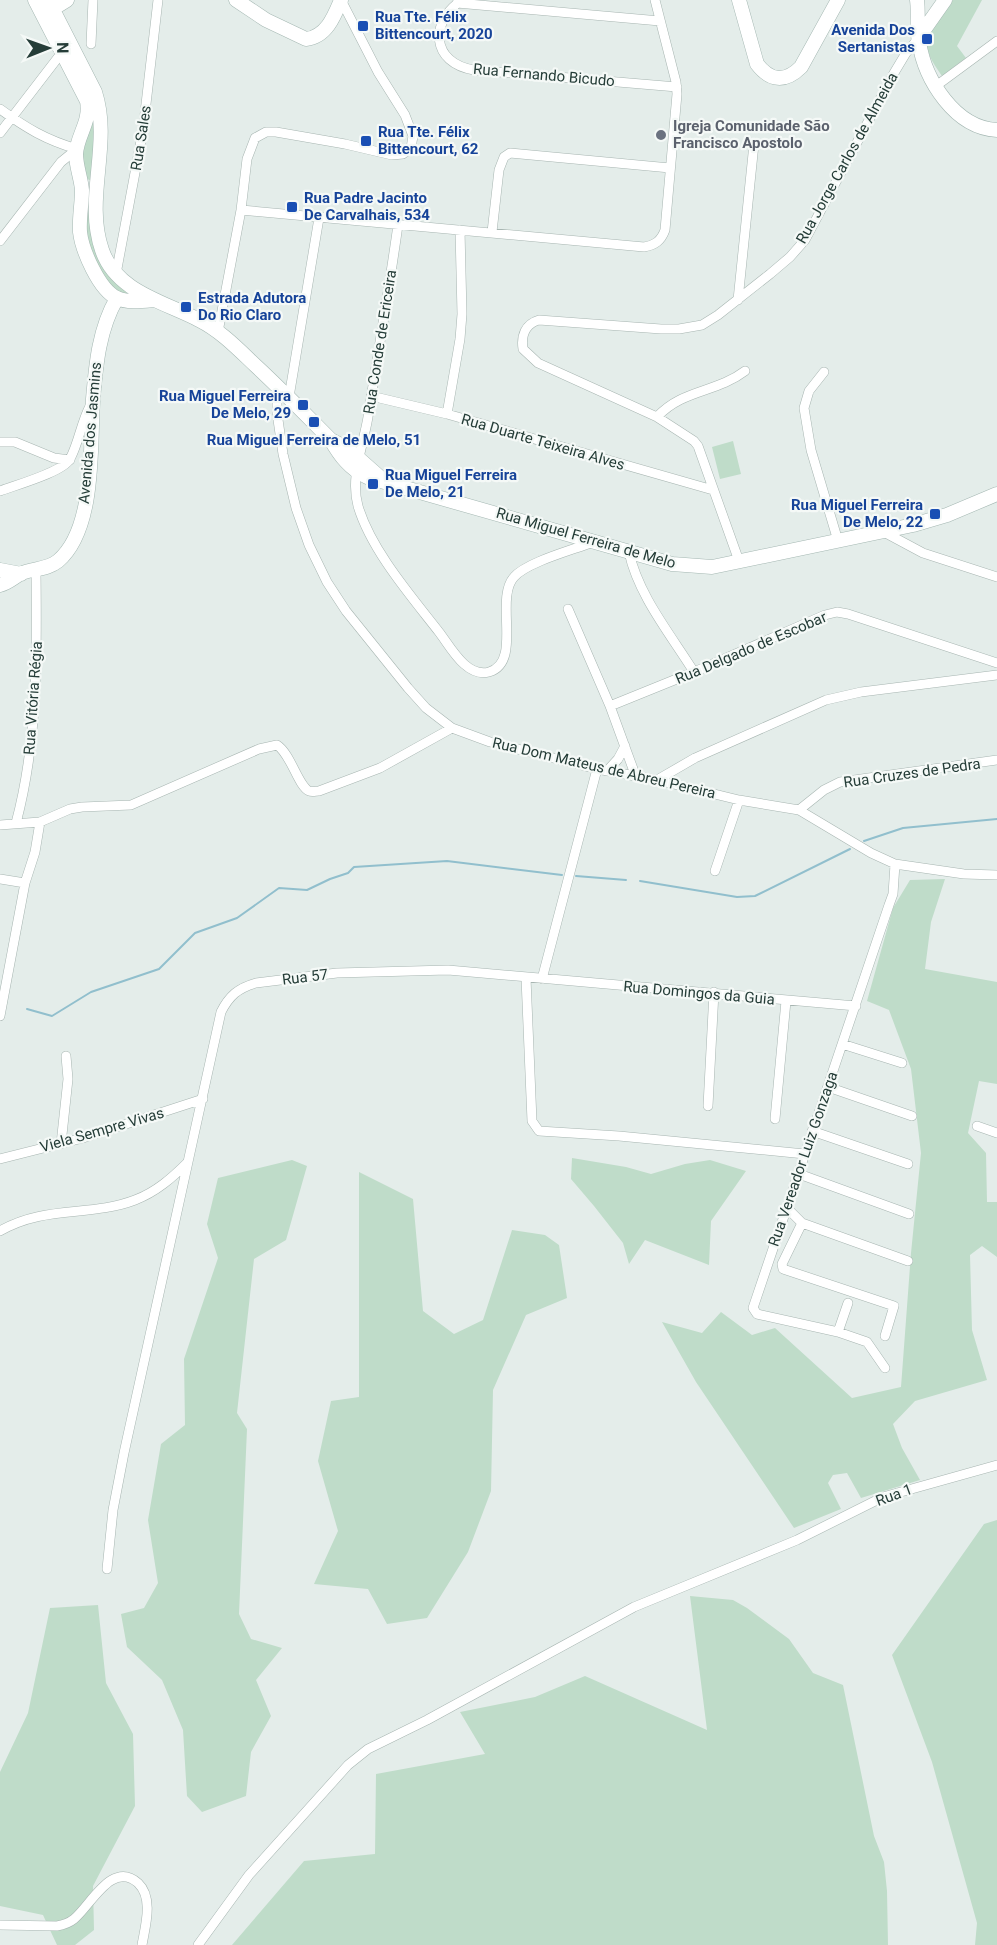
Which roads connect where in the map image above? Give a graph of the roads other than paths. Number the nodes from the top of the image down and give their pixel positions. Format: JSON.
{"nodes":[{"id":1,"x":35,"y":0,"type":"edge"},
{"id":2,"x":67,"y":0,"type":"edge"},
{"id":3,"x":93,"y":0,"type":"edge"},
{"id":4,"x":159,"y":0,"type":"edge"},
{"id":5,"x":236,"y":0,"type":"edge"},
{"id":6,"x":341,"y":0,"type":"edge"},
{"id":7,"x":655,"y":0,"type":"edge"},
{"id":8,"x":740,"y":0,"type":"edge"},
{"id":9,"x":917,"y":0,"type":"edge"},
{"id":10,"x":945,"y":0,"type":"edge"},
{"id":11,"x":460,"y":2,"type":"edge"},
{"id":12,"x":834,"y":3,"type":"edge"},
{"id":13,"x":252,"y":5,"type":"edge"},
{"id":14,"x":48,"y":8,"type":"edge"},
{"id":15,"x":660,"y":21,"type":"junction"},
{"id":16,"x":918,"y":39,"type":"junction"},
{"id":17,"x":997,"y":41,"type":"edge"},
{"id":18,"x":91,"y":44,"type":"dead end"},
{"id":19,"x":63,"y":51,"type":"junction"},
{"id":20,"x":936,"y":86,"type":"junction"},
{"id":21,"x":677,"y":87,"type":"junction"},
{"id":22,"x":0,"y":109,"type":"edge"},
{"id":23,"x":12,"y":117,"type":"junction"},
{"id":24,"x":997,"y":129,"type":"edge"},
{"id":25,"x":0,"y":133,"type":"edge"},
{"id":26,"x":754,"y":144,"type":"dead end"},
{"id":27,"x":77,"y":149,"type":"junction"},
{"id":28,"x":670,"y":168,"type":"junction"},
{"id":29,"x":82,"y":186,"type":"junction"},
{"id":30,"x":96,"y":189,"type":"junction"},
{"id":31,"x":240,"y":210,"type":"junction"},
{"id":32,"x":319,"y":218,"type":"junction"},
{"id":33,"x":398,"y":225,"type":"junction"},
{"id":34,"x":460,"y":230,"type":"junction"},
{"id":35,"x":492,"y":232,"type":"junction"},
{"id":36,"x":0,"y":241,"type":"edge"},
{"id":37,"x":116,"y":274,"type":"junction"},
{"id":38,"x":117,"y":298,"type":"junction"},
{"id":39,"x":153,"y":300,"type":"junction"},
{"id":40,"x":738,"y":300,"type":"junction"},
{"id":41,"x":218,"y":332,"type":"junction"},
{"id":42,"x":745,"y":371,"type":"dead end"},
{"id":43,"x":824,"y":372,"type":"dead end"},
{"id":44,"x":276,"y":385,"type":"junction"},
{"id":45,"x":371,"y":396,"type":"junction"},
{"id":46,"x":289,"y":397,"type":"junction"},
{"id":47,"x":93,"y":402,"type":"junction"},
{"id":48,"x":447,"y":414,"type":"junction"},
{"id":49,"x":657,"y":417,"type":"junction"},
{"id":50,"x":0,"y":442,"type":"edge"},
{"id":51,"x":70,"y":460,"type":"junction"},
{"id":52,"x":358,"y":465,"type":"junction"},
{"id":53,"x":713,"y":490,"type":"junction"},
{"id":54,"x":0,"y":492,"type":"edge"},
{"id":55,"x":997,"y":494,"type":"edge"},
{"id":56,"x":913,"y":525,"type":"junction"},
{"id":57,"x":882,"y":531,"type":"junction"},
{"id":58,"x":838,"y":541,"type":"junction"},
{"id":59,"x":593,"y":542,"type":"junction"},
{"id":60,"x":903,"y":544,"type":"junction"},
{"id":61,"x":629,"y":552,"type":"junction"},
{"id":62,"x":739,"y":561,"type":"junction"},
{"id":63,"x":0,"y":570,"type":"edge"},
{"id":64,"x":36,"y":571,"type":"junction"},
{"id":65,"x":21,"y":574,"type":"junction"},
{"id":66,"x":997,"y":577,"type":"edge"},
{"id":67,"x":0,"y":585,"type":"edge"},
{"id":68,"x":568,"y":609,"type":"dead end"},
{"id":69,"x":997,"y":663,"type":"edge"},
{"id":70,"x":694,"y":672,"type":"junction"},
{"id":71,"x":997,"y":675,"type":"edge"},
{"id":72,"x":610,"y":706,"type":"junction"},
{"id":73,"x":452,"y":728,"type":"junction"},
{"id":74,"x":625,"y":746,"type":"junction"},
{"id":75,"x":997,"y":760,"type":"edge"},
{"id":76,"x":597,"y":769,"type":"junction"},
{"id":77,"x":607,"y":771,"type":"junction"},
{"id":78,"x":636,"y":777,"type":"junction"},
{"id":79,"x":657,"y":780,"type":"junction"},
{"id":80,"x":739,"y":800,"type":"junction"},
{"id":81,"x":799,"y":810,"type":"junction"},
{"id":82,"x":40,"y":822,"type":"junction"},
{"id":83,"x":16,"y":823,"type":"junction"},
{"id":84,"x":0,"y":825,"type":"edge"},
{"id":85,"x":895,"y":864,"type":"junction"},
{"id":86,"x":715,"y":871,"type":"dead end"},
{"id":87,"x":997,"y":875,"type":"edge"},
{"id":88,"x":0,"y":879,"type":"edge"},
{"id":89,"x":25,"y":883,"type":"junction"},
{"id":90,"x":526,"y":978,"type":"junction"},
{"id":91,"x":542,"y":979,"type":"junction"},
{"id":92,"x":714,"y":992,"type":"junction"},
{"id":93,"x":786,"y":1001,"type":"junction"},
{"id":94,"x":856,"y":1006,"type":"junction"},
{"id":95,"x":0,"y":1016,"type":"edge"},
{"id":96,"x":842,"y":1044,"type":"junction"},
{"id":97,"x":66,"y":1056,"type":"dead end"},
{"id":98,"x":902,"y":1063,"type":"dead end"},
{"id":99,"x":828,"y":1087,"type":"junction"},
{"id":100,"x":202,"y":1099,"type":"junction"},
{"id":101,"x":708,"y":1106,"type":"dead end"},
{"id":102,"x":912,"y":1116,"type":"dead end"},
{"id":103,"x":775,"y":1119,"type":"dead end"},
{"id":104,"x":977,"y":1126,"type":"dead end"},
{"id":105,"x":813,"y":1131,"type":"junction"},
{"id":106,"x":997,"y":1133,"type":"edge"},
{"id":107,"x":61,"y":1144,"type":"junction"},
{"id":108,"x":806,"y":1154,"type":"junction"},
{"id":109,"x":0,"y":1159,"type":"edge"},
{"id":110,"x":188,"y":1162,"type":"junction"},
{"id":111,"x":908,"y":1164,"type":"dead end"},
{"id":112,"x":799,"y":1174,"type":"junction"},
{"id":113,"x":787,"y":1208,"type":"junction"},
{"id":114,"x":909,"y":1214,"type":"dead end"},
{"id":115,"x":802,"y":1223,"type":"junction"},
{"id":116,"x":0,"y":1231,"type":"edge"},
{"id":117,"x":908,"y":1261,"type":"dead end"},
{"id":118,"x":848,"y":1303,"type":"dead end"},
{"id":119,"x":838,"y":1332,"type":"junction"},
{"id":120,"x":885,"y":1336,"type":"dead end"},
{"id":121,"x":885,"y":1368,"type":"dead end"},
{"id":122,"x":997,"y":1465,"type":"edge"},
{"id":123,"x":107,"y":1569,"type":"dead end"},
{"id":124,"x":0,"y":1925,"type":"edge"},
{"id":125,"x":142,"y":1945,"type":"edge"},
{"id":126,"x":198,"y":1945,"type":"edge"}],
"edges":[{"from":1,"to":14,"type":"main road"},
{"from":2,"to":14,"type":"main road"},
{"from":3,"to":18,"type":"street"},
{"from":4,"to":37,"type":"street","name":"Rua Sales"},
{"from":5,"to":13,"type":"main road"},
{"from":6,"to":13,"type":"main road"},
{"from":6,"to":31,"type":"street"},
{"from":7,"to":15,"type":"street"},
{"from":8,"to":12,"type":"main road"},
{"from":9,"to":16,"type":"main road"},
{"from":10,"to":16,"type":"main road"},
{"from":11,"to":15,"type":"street"},
{"from":11,"to":21,"type":"street","name":"Rua Fernando Bicudo"},
{"from":14,"to":19,"type":"main road"},
{"from":14,"to":30,"type":"main road"},
{"from":15,"to":21,"type":"street"},
{"from":16,"to":20,"type":"main road"},
{"from":16,"to":40,"type":"street","name":"Rua Jorge Carlos de Almeida"},
{"from":17,"to":20,"type":"street"},
{"from":19,"to":23,"type":"street"},
{"from":19,"to":27,"type":"main road"},
{"from":20,"to":24,"type":"main road"},
{"from":21,"to":28,"type":"street"},
{"from":22,"to":23,"type":"street"},
{"from":23,"to":25,"type":"street"},
{"from":23,"to":27,"type":"street"},
{"from":26,"to":40,"type":"street"},
{"from":27,"to":29,"type":"main road"},
{"from":27,"to":36,"type":"street"},
{"from":28,"to":35,"type":"street"},
{"from":28,"to":35,"type":"street"},
{"from":29,"to":30,"type":"main road"},
{"from":29,"to":38,"type":"main road"},
{"from":30,"to":37,"type":"main road"},
{"from":31,"to":32,"type":"street"},
{"from":31,"to":41,"type":"street"},
{"from":32,"to":33,"type":"street"},
{"from":32,"to":46,"type":"street"},
{"from":33,"to":34,"type":"street"},
{"from":33,"to":45,"type":"street","name":"Rua Conde de Ericeira"},
{"from":34,"to":35,"type":"street"},
{"from":34,"to":48,"type":"street"},
{"from":37,"to":39,"type":"main road"},
{"from":38,"to":39,"type":"main road"},
{"from":38,"to":47,"type":"main road","name":"Avenida dos Jasmins"},
{"from":39,"to":41,"type":"main road","name":"Rua Miguel Ferreira de Melo"},
{"from":40,"to":49,"type":"street","name":"Rua Jorge Carlos de Almeida"},
{"from":41,"to":44,"type":"main road","name":"Rua Miguel Ferreira de Melo"},
{"from":42,"to":49,"type":"street"},
{"from":43,"to":58,"type":"street"},
{"from":44,"to":46,"type":"main road","name":"Rua Miguel Ferreira de Melo"},
{"from":44,"to":73,"type":"street","name":"Rua Dom Mateus de Abreu Pereira"},
{"from":45,"to":48,"type":"street","name":"Rua Duarte Teixeira Alves"},
{"from":45,"to":52,"type":"street","name":"Rua Conde de Ericeira"},
{"from":46,"to":52,"type":"main road","name":"Rua Miguel Ferreira de Melo"},
{"from":47,"to":51,"type":"street"},
{"from":47,"to":64,"type":"main road","name":"Avenida dos Jasmins"},
{"from":48,"to":53,"type":"street","name":"Rua Duarte Teixeira Alves"},
{"from":49,"to":53,"type":"street","name":"Rua Jorge Carlos de Almeida"},
{"from":50,"to":51,"type":"street"},
{"from":51,"to":54,"type":"street"},
{"from":52,"to":59,"type":"main road","name":"Rua Miguel Ferreira de Melo"},
{"from":52,"to":59,"type":"street","name":"Rua Conde de Ericeira"},
{"from":53,"to":62,"type":"street","name":"Rua Jorge Carlos de Almeida"},
{"from":55,"to":56,"type":"main road","name":"Rua Miguel Ferreira de Melo"},
{"from":56,"to":57,"type":"main road","name":"Rua Miguel Ferreira de Melo"},
{"from":56,"to":60,"type":"street"},
{"from":57,"to":58,"type":"main road","name":"Rua Miguel Ferreira de Melo"},
{"from":57,"to":60,"type":"street"},
{"from":58,"to":62,"type":"main road","name":"Rua Miguel Ferreira de Melo"},
{"from":59,"to":61,"type":"main road","name":"Rua Miguel Ferreira de Melo"},
{"from":60,"to":66,"type":"street"},
{"from":61,"to":62,"type":"main road","name":"Rua Miguel Ferreira de Melo"},
{"from":61,"to":70,"type":"street"},
{"from":63,"to":65,"type":"main road","name":"Avenida dos Jasmins"},
{"from":64,"to":65,"type":"main road","name":"Avenida dos Jasmins"},
{"from":64,"to":83,"type":"street","name":"Rua Vitória Régia"},
{"from":65,"to":67,"type":"main road","name":"Avenida dos Jasmins"},
{"from":68,"to":72,"type":"street"},
{"from":69,"to":70,"type":"street","name":"Rua Delgado de Escobar"},
{"from":70,"to":72,"type":"street","name":"Rua Delgado de Escobar"},
{"from":71,"to":79,"type":"street"},
{"from":72,"to":74,"type":"street"},
{"from":73,"to":76,"type":"street","name":"Rua Dom Mateus de Abreu Pereira"},
{"from":73,"to":82,"type":"street"},
{"from":74,"to":77,"type":"street"},
{"from":74,"to":78,"type":"street"},
{"from":75,"to":81,"type":"street","name":"Rua Cruzes de Pedra"},
{"from":76,"to":77,"type":"street","name":"Rua Dom Mateus de Abreu Pereira"},
{"from":76,"to":91,"type":"street"},
{"from":77,"to":78,"type":"street","name":"Rua Dom Mateus de Abreu Pereira"},
{"from":78,"to":79,"type":"street","name":"Rua Dom Mateus de Abreu Pereira"},
{"from":79,"to":80,"type":"street","name":"Rua Dom Mateus de Abreu Pereira"},
{"from":80,"to":81,"type":"street","name":"Rua Dom Mateus de Abreu Pereira"},
{"from":80,"to":86,"type":"street"},
{"from":81,"to":85,"type":"street","name":"Rua Dom Mateus de Abreu Pereira"},
{"from":82,"to":83,"type":"street"},
{"from":82,"to":89,"type":"street"},
{"from":83,"to":84,"type":"street"},
{"from":85,"to":87,"type":"street","name":"Rua Dom Mateus de Abreu Pereira"},
{"from":85,"to":94,"type":"street","name":"Rua Vereador Luiz Gonzaga"},
{"from":88,"to":89,"type":"street"},
{"from":89,"to":95,"type":"street"},
{"from":90,"to":91,"type":"street","name":"Rua 57"},
{"from":90,"to":100,"type":"street","name":"Rua 57"},
{"from":90,"to":108,"type":"street"},
{"from":91,"to":92,"type":"street","name":"Rua Domingos da Guia"},
{"from":92,"to":93,"type":"street","name":"Rua Domingos da Guia"},
{"from":92,"to":101,"type":"street"},
{"from":93,"to":94,"type":"street","name":"Rua Domingos da Guia"},
{"from":93,"to":103,"type":"street"},
{"from":94,"to":96,"type":"street","name":"Rua Vereador Luiz Gonzaga"},
{"from":96,"to":98,"type":"street"},
{"from":96,"to":99,"type":"street","name":"Rua Vereador Luiz Gonzaga"},
{"from":97,"to":107,"type":"street"},
{"from":99,"to":102,"type":"street"},
{"from":99,"to":105,"type":"street","name":"Rua Vereador Luiz Gonzaga"},
{"from":100,"to":107,"type":"street","name":"Viela Sempre Vivas"},
{"from":100,"to":110,"type":"street","name":"Rua 57"},
{"from":104,"to":106,"type":"street"},
{"from":105,"to":108,"type":"street","name":"Rua Vereador Luiz Gonzaga"},
{"from":105,"to":111,"type":"street"},
{"from":107,"to":109,"type":"street","name":"Viela Sempre Vivas"},
{"from":108,"to":112,"type":"street","name":"Rua Vereador Luiz Gonzaga"},
{"from":110,"to":116,"type":"street"},
{"from":110,"to":123,"type":"street","name":"Rua 57"},
{"from":112,"to":113,"type":"street","name":"Rua Vereador Luiz Gonzaga"},
{"from":112,"to":114,"type":"street"},
{"from":113,"to":115,"type":"street"},
{"from":113,"to":119,"type":"street","name":"Rua Vereador Luiz Gonzaga"},
{"from":115,"to":117,"type":"street"},
{"from":115,"to":120,"type":"street"},
{"from":118,"to":119,"type":"street"},
{"from":119,"to":121,"type":"street","name":"Rua Vereador Luiz Gonzaga"},
{"from":122,"to":126,"type":"street","name":"Rua 1"},
{"from":124,"to":125,"type":"street"}]}
